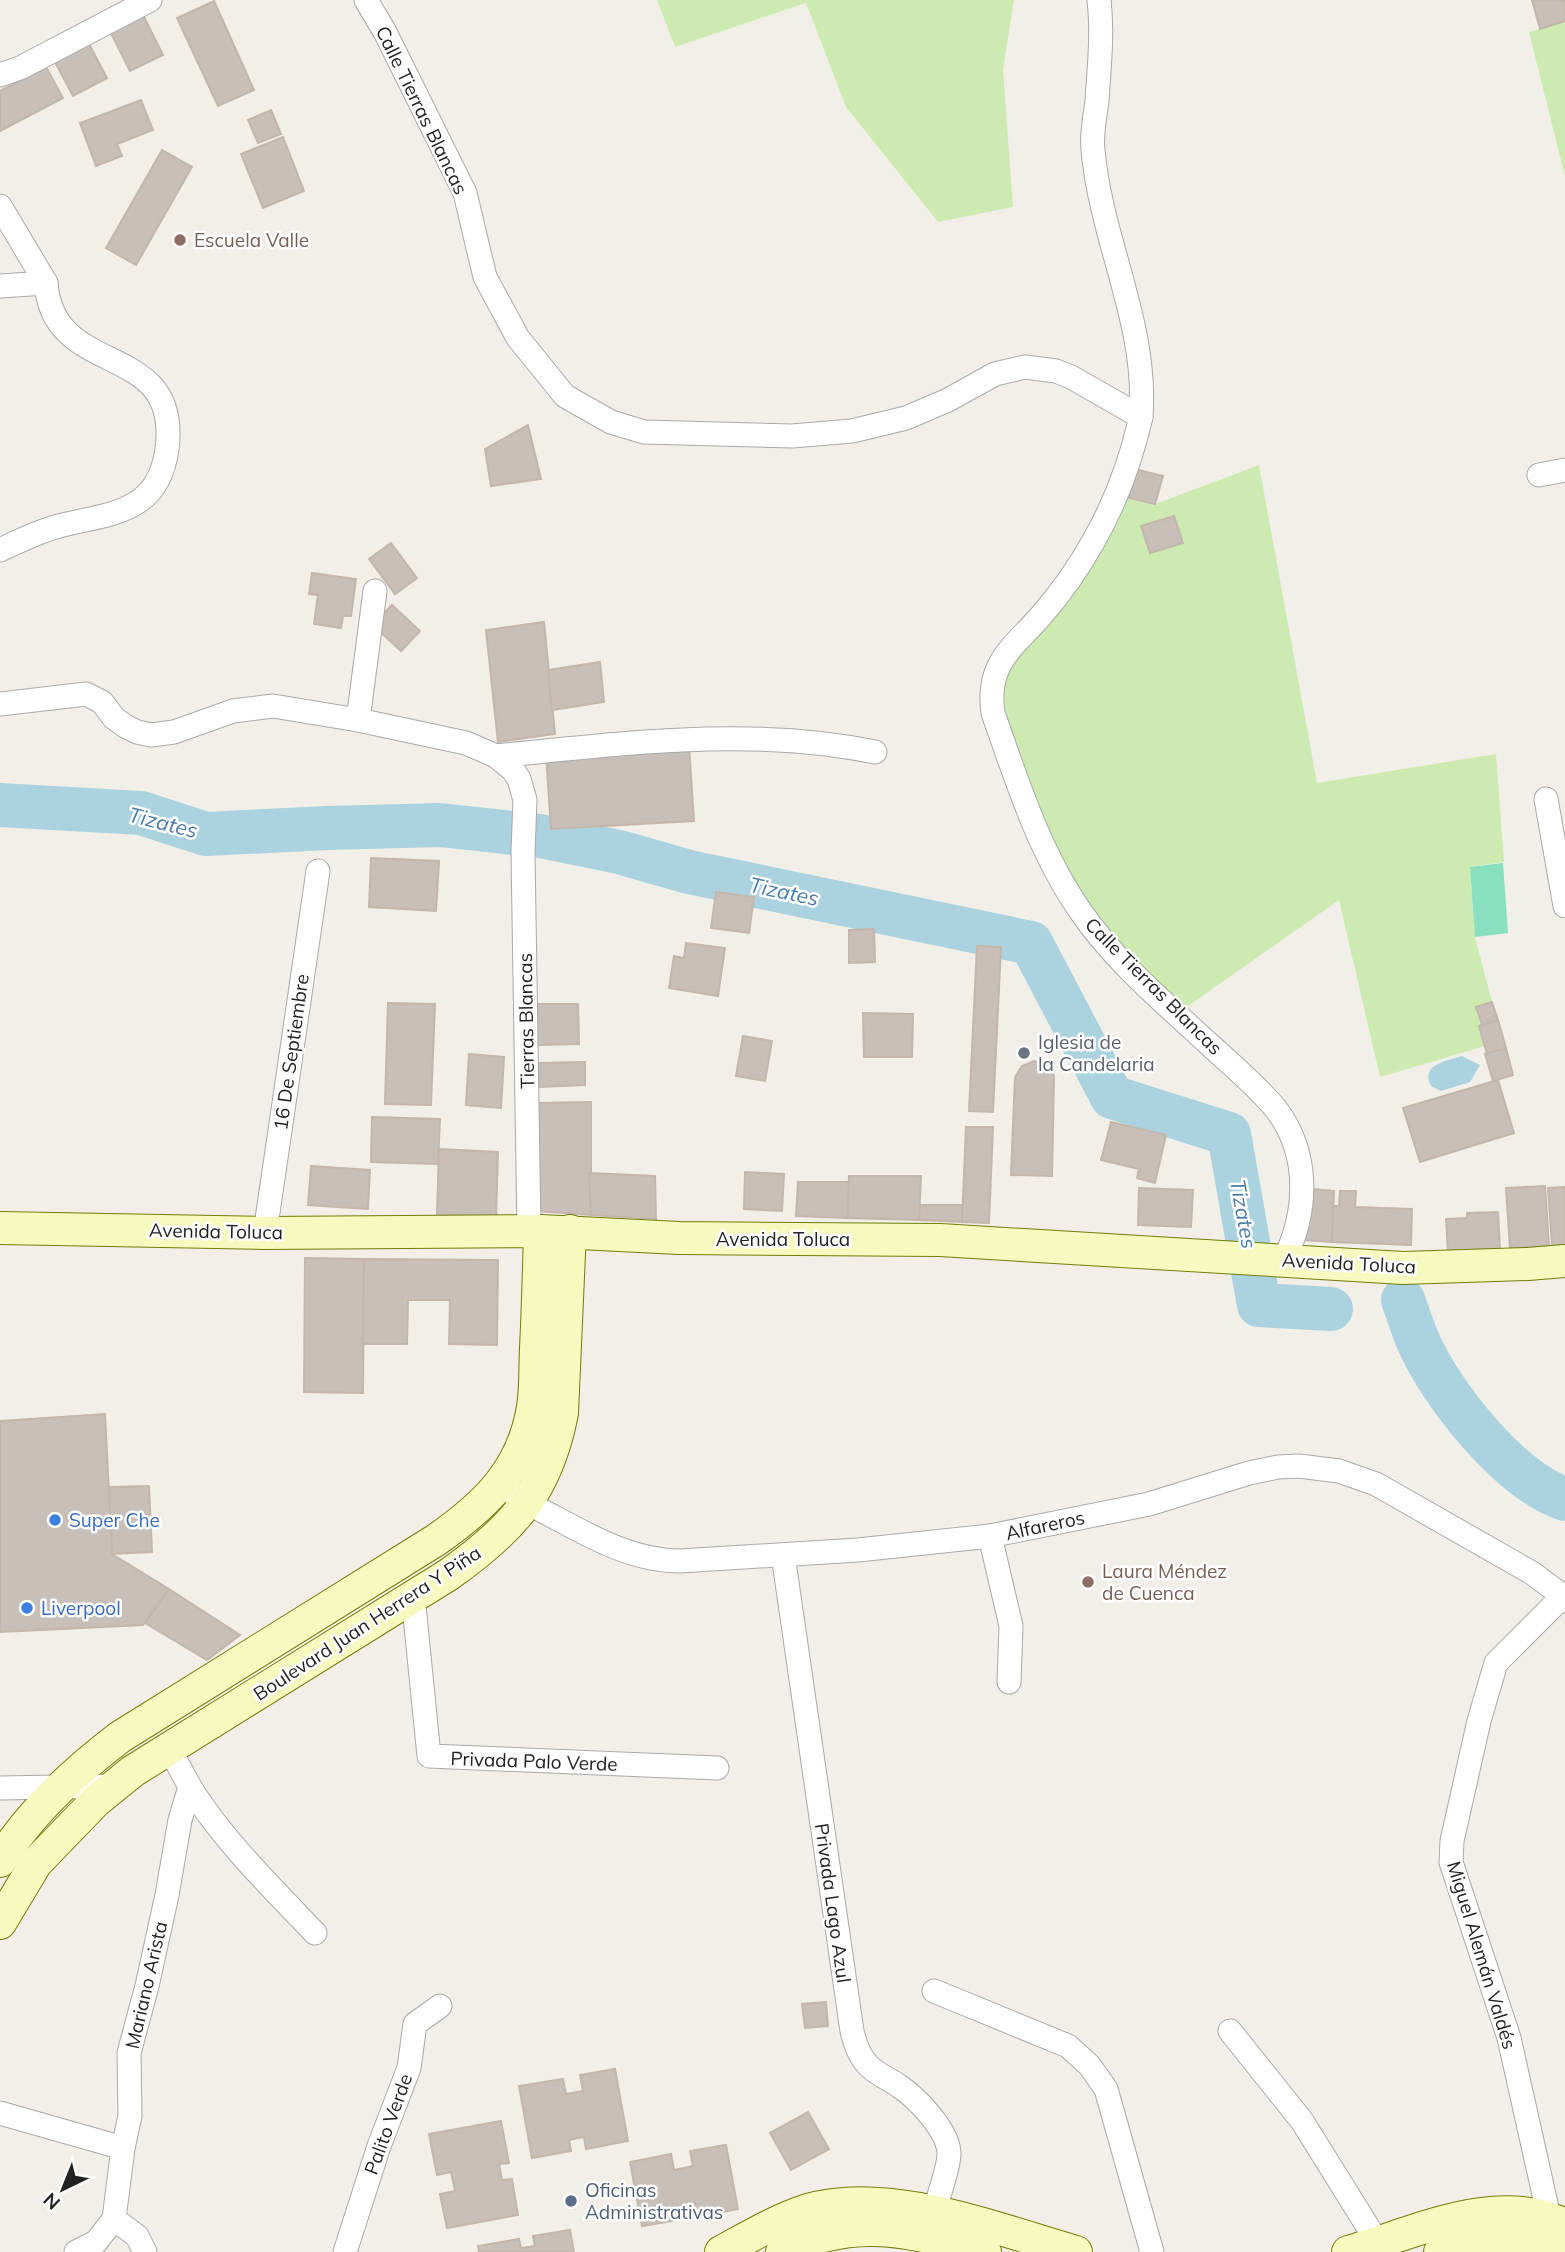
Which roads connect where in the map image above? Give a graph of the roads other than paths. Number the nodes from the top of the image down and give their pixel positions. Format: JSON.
{"nodes":[{"id":1,"x":149,"y":0,"type":"edge"},
{"id":2,"x":366,"y":0,"type":"edge"},
{"id":3,"x":1099,"y":0,"type":"edge"},
{"id":4,"x":0,"y":75,"type":"edge"},
{"id":5,"x":0,"y":206,"type":"edge"},
{"id":6,"x":46,"y":283,"type":"junction"},
{"id":7,"x":0,"y":286,"type":"edge"},
{"id":8,"x":1142,"y":417,"type":"junction"},
{"id":9,"x":1564,"y":474,"type":"edge"},
{"id":10,"x":1539,"y":475,"type":"dead end"},
{"id":11,"x":0,"y":550,"type":"edge"},
{"id":12,"x":375,"y":591,"type":"dead end"},
{"id":13,"x":0,"y":704,"type":"edge"},
{"id":14,"x":358,"y":720,"type":"junction"},
{"id":15,"x":875,"y":752,"type":"dead end"},
{"id":16,"x":496,"y":756,"type":"junction"},
{"id":17,"x":1546,"y":799,"type":"dead end"},
{"id":18,"x":318,"y":871,"type":"dead end"},
{"id":19,"x":1565,"y":906,"type":"edge"},
{"id":20,"x":0,"y":1228,"type":"edge"},
{"id":21,"x":546,"y":1231,"type":"junction"},
{"id":22,"x":265,"y":1233,"type":"junction"},
{"id":23,"x":1262,"y":1259,"type":"junction"},
{"id":24,"x":1565,"y":1261,"type":"edge"},
{"id":25,"x":501,"y":1484,"type":"junction"},
{"id":26,"x":527,"y":1503,"type":"junction"},
{"id":27,"x":990,"y":1536,"type":"junction"},
{"id":28,"x":782,"y":1555,"type":"junction"},
{"id":29,"x":413,"y":1596,"type":"junction"},
{"id":30,"x":1564,"y":1599,"type":"edge"},
{"id":31,"x":1009,"y":1682,"type":"dead end"},
{"id":32,"x":169,"y":1748,"type":"junction"},
{"id":33,"x":717,"y":1768,"type":"dead end"},
{"id":34,"x":62,"y":1786,"type":"junction"},
{"id":35,"x":115,"y":1786,"type":"junction"},
{"id":36,"x":190,"y":1787,"type":"junction"},
{"id":37,"x":0,"y":1788,"type":"edge"},
{"id":38,"x":0,"y":1861,"type":"edge"},
{"id":39,"x":0,"y":1923,"type":"edge"},
{"id":40,"x":315,"y":1933,"type":"dead end"},
{"id":41,"x":934,"y":1991,"type":"dead end"},
{"id":42,"x":440,"y":2006,"type":"dead end"},
{"id":43,"x":1230,"y":2031,"type":"dead end"},
{"id":44,"x":0,"y":2113,"type":"edge"},
{"id":45,"x":123,"y":2148,"type":"junction"},
{"id":46,"x":934,"y":2212,"type":"junction"},
{"id":47,"x":114,"y":2219,"type":"junction"},
{"id":48,"x":1557,"y":2221,"type":"edge"},
{"id":49,"x":1451,"y":2243,"type":"edge"},
{"id":50,"x":1378,"y":2244,"type":"junction"},
{"id":51,"x":76,"y":2252,"type":"edge"},
{"id":52,"x":145,"y":2252,"type":"edge"},
{"id":53,"x":345,"y":2252,"type":"edge"},
{"id":54,"x":721,"y":2252,"type":"edge"},
{"id":55,"x":782,"y":2252,"type":"edge"},
{"id":56,"x":985,"y":2252,"type":"edge"},
{"id":57,"x":1076,"y":2252,"type":"edge"},
{"id":58,"x":1153,"y":2252,"type":"edge"},
{"id":59,"x":1348,"y":2252,"type":"edge"},
{"id":60,"x":1559,"y":2252,"type":"edge"}],
"edges":[{"from":1,"to":4,"type":"street"},
{"from":2,"to":8,"type":"street","name":"Calle Tierras Blancas"},
{"from":3,"to":8,"type":"street"},
{"from":5,"to":6,"type":"street"},
{"from":6,"to":7,"type":"street"},
{"from":6,"to":11,"type":"street"},
{"from":8,"to":23,"type":"street","name":"Calle Tierras Blancas"},
{"from":9,"to":10,"type":"street"},
{"from":12,"to":14,"type":"street"},
{"from":13,"to":14,"type":"street"},
{"from":14,"to":16,"type":"street"},
{"from":15,"to":16,"type":"street"},
{"from":16,"to":21,"type":"street","name":"Tierras Blancas"},
{"from":17,"to":19,"type":"street"},
{"from":18,"to":22,"type":"street","name":"16 De Septiembre"},
{"from":20,"to":22,"type":"main road","name":"Avenida Toluca"},
{"from":21,"to":22,"type":"main road","name":"Avenida Toluca"},
{"from":21,"to":23,"type":"main road","name":"Avenida Toluca"},
{"from":21,"to":25,"type":"main road","name":"Boulevard Juan Herrera Y Piña"},
{"from":21,"to":26,"type":"main road","name":"Boulevard Juan Herrera Y Piña"},
{"from":23,"to":24,"type":"main road","name":"Avenida Toluca"},
{"from":25,"to":26,"type":"street","name":"Alfareros"},
{"from":25,"to":34,"type":"main road","name":"Boulevard Juan Herrera Y Piña"},
{"from":26,"to":28,"type":"street","name":"Alfareros"},
{"from":26,"to":29,"type":"main road","name":"Boulevard Juan Herrera Y Piña"},
{"from":27,"to":28,"type":"street","name":"Alfareros"},
{"from":27,"to":30,"type":"street","name":"Alfareros"},
{"from":27,"to":31,"type":"street"},
{"from":28,"to":46,"type":"street","name":"Privada Lago Azul"},
{"from":29,"to":32,"type":"main road","name":"Boulevard Juan Herrera Y Piña"},
{"from":29,"to":33,"type":"street","name":"Privada Palo Verde"},
{"from":30,"to":48,"type":"street","name":"Miguel Alemán Valdés"},
{"from":32,"to":35,"type":"main road","name":"Boulevard Juan Herrera Y Piña"},
{"from":32,"to":36,"type":"street"},
{"from":34,"to":35,"type":"street"},
{"from":34,"to":37,"type":"street"},
{"from":34,"to":38,"type":"main road","name":"Boulevard Juan Herrera Y Piña"},
{"from":35,"to":39,"type":"main road","name":"Boulevard Juan Herrera Y Piña"},
{"from":36,"to":40,"type":"street"},
{"from":36,"to":45,"type":"street","name":"Mariano Arista"},
{"from":41,"to":58,"type":"street"},
{"from":42,"to":53,"type":"street","name":"Palito Verde"},
{"from":43,"to":50,"type":"street"},
{"from":44,"to":45,"type":"street"},
{"from":45,"to":47,"type":"street","name":"Mariano Arista"},
{"from":46,"to":54,"type":"main road"},
{"from":46,"to":57,"type":"main road"},
{"from":47,"to":51,"type":"street"},
{"from":47,"to":52,"type":"street"},
{"from":48,"to":49,"type":"main road"},
{"from":49,"to":50,"type":"main road"},
{"from":49,"to":60,"type":"main road"},
{"from":50,"to":59,"type":"main road"},
{"from":55,"to":56,"type":"main road"}]}
